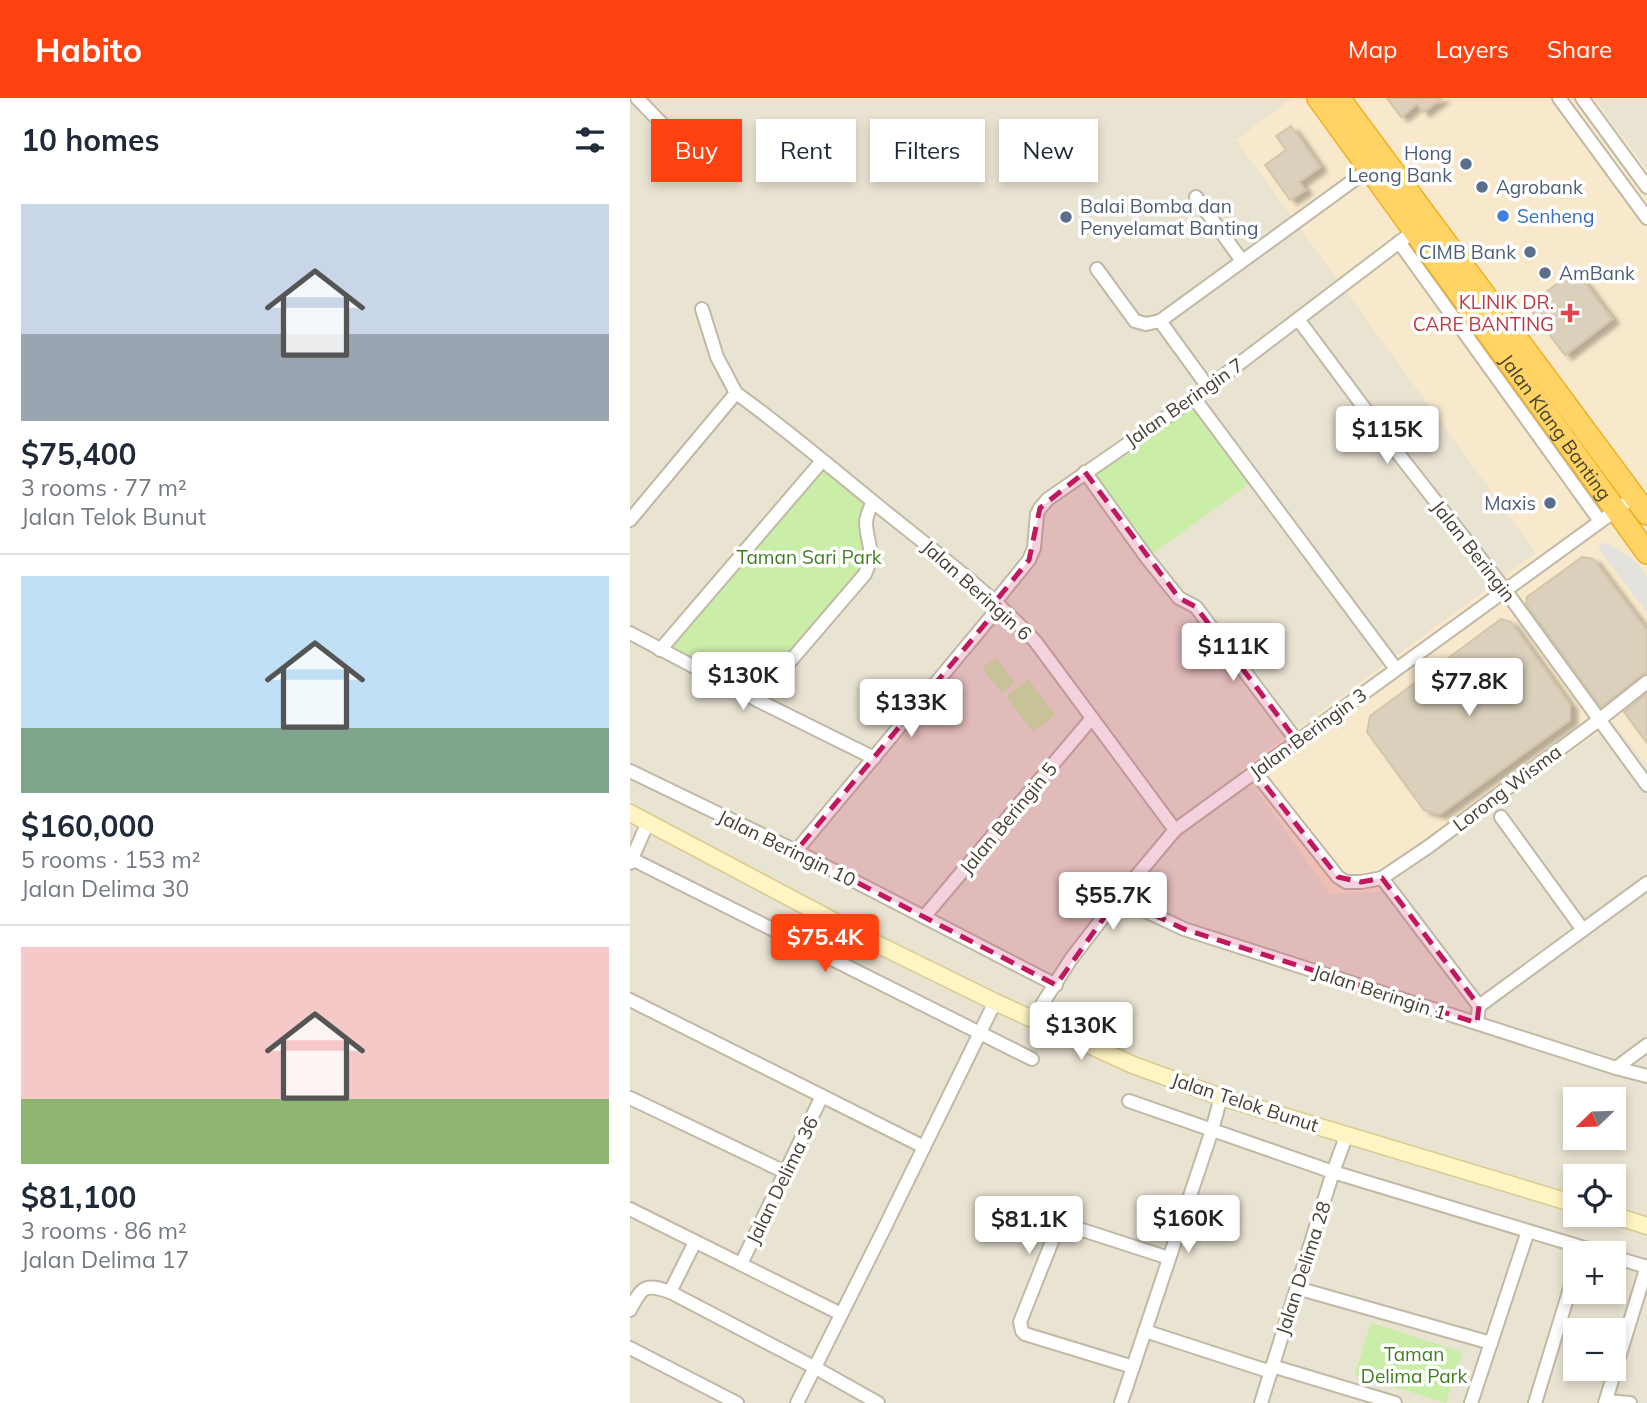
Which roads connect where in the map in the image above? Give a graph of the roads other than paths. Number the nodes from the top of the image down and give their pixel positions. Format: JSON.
{"nodes":[{"id":1,"x":637,"y":98,"type":"edge"},
{"id":2,"x":1318,"y":98,"type":"edge"},
{"id":3,"x":1339,"y":98,"type":"edge"},
{"id":4,"x":1559,"y":98,"type":"edge"},
{"id":5,"x":1582,"y":98,"type":"edge"},
{"id":6,"x":657,"y":119,"type":"edge"},
{"id":7,"x":1369,"y":169,"type":"junction"},
{"id":8,"x":1647,"y":187,"type":"edge"},
{"id":9,"x":1196,"y":197,"type":"dead end"},
{"id":10,"x":1647,"y":218,"type":"edge"},
{"id":11,"x":1407,"y":237,"type":"junction"},
{"id":12,"x":1242,"y":261,"type":"junction"},
{"id":13,"x":1097,"y":269,"type":"dead end"},
{"id":14,"x":702,"y":309,"type":"dead end"},
{"id":15,"x":1298,"y":319,"type":"junction"},
{"id":16,"x":1156,"y":322,"type":"junction"},
{"id":17,"x":1208,"y":387,"type":"junction"},
{"id":18,"x":736,"y":393,"type":"junction"},
{"id":19,"x":1194,"y":398,"type":"junction"},
{"id":20,"x":822,"y":461,"type":"junction"},
{"id":21,"x":1085,"y":472,"type":"junction"},
{"id":22,"x":1634,"y":497,"type":"junction"},
{"id":23,"x":873,"y":502,"type":"junction"},
{"id":24,"x":1647,"y":514,"type":"edge"},
{"id":25,"x":1608,"y":516,"type":"junction"},
{"id":26,"x":630,"y":520,"type":"edge"},
{"id":27,"x":1647,"y":553,"type":"edge"},
{"id":28,"x":1505,"y":590,"type":"junction"},
{"id":29,"x":997,"y":604,"type":"junction"},
{"id":30,"x":630,"y":633,"type":"edge"},
{"id":31,"x":660,"y":650,"type":"junction"},
{"id":32,"x":1396,"y":669,"type":"junction"},
{"id":33,"x":1647,"y":682,"type":"edge"},
{"id":34,"x":757,"y":700,"type":"junction"},
{"id":35,"x":1092,"y":718,"type":"junction"},
{"id":36,"x":1599,"y":720,"type":"junction"},
{"id":37,"x":1297,"y":741,"type":"junction"},
{"id":38,"x":874,"y":758,"type":"junction"},
{"id":39,"x":630,"y":771,"type":"edge"},
{"id":40,"x":1255,"y":772,"type":"junction"},
{"id":41,"x":1647,"y":785,"type":"edge"},
{"id":42,"x":630,"y":813,"type":"edge"},
{"id":43,"x":1501,"y":817,"type":"dead end"},
{"id":44,"x":648,"y":822,"type":"junction"},
{"id":45,"x":1175,"y":830,"type":"junction"},
{"id":46,"x":796,"y":851,"type":"junction"},
{"id":47,"x":631,"y":860,"type":"edge"},
{"id":48,"x":1382,"y":878,"type":"junction"},
{"id":49,"x":1647,"y":883,"type":"edge"},
{"id":50,"x":1118,"y":898,"type":"junction"},
{"id":51,"x":924,"y":917,"type":"junction"},
{"id":52,"x":1583,"y":930,"type":"junction"},
{"id":53,"x":1056,"y":985,"type":"junction"},
{"id":54,"x":630,"y":1000,"type":"edge"},
{"id":55,"x":995,"y":1002,"type":"junction"},
{"id":56,"x":1479,"y":1006,"type":"junction"},
{"id":57,"x":1032,"y":1020,"type":"junction"},
{"id":58,"x":1476,"y":1023,"type":"junction"},
{"id":59,"x":981,"y":1033,"type":"junction"},
{"id":60,"x":1647,"y":1045,"type":"edge"},
{"id":61,"x":1032,"y":1059,"type":"dead end"},
{"id":62,"x":1616,"y":1068,"type":"junction"},
{"id":63,"x":1647,"y":1076,"type":"edge"},
{"id":64,"x":822,"y":1096,"type":"junction"},
{"id":65,"x":1222,"y":1097,"type":"junction"},
{"id":66,"x":630,"y":1098,"type":"edge"},
{"id":67,"x":1129,"y":1101,"type":"dead end"},
{"id":68,"x":1212,"y":1130,"type":"junction"},
{"id":69,"x":1348,"y":1134,"type":"junction"},
{"id":70,"x":924,"y":1147,"type":"junction"},
{"id":71,"x":785,"y":1172,"type":"junction"},
{"id":72,"x":1333,"y":1172,"type":"junction"},
{"id":73,"x":1563,"y":1200,"type":"edge"},
{"id":74,"x":630,"y":1209,"type":"edge"},
{"id":75,"x":1626,"y":1219,"type":"edge"},
{"id":76,"x":1647,"y":1226,"type":"edge"},
{"id":77,"x":1528,"y":1231,"type":"junction"},
{"id":78,"x":695,"y":1242,"type":"junction"},
{"id":79,"x":1563,"y":1242,"type":"edge"},
{"id":80,"x":1169,"y":1258,"type":"junction"},
{"id":81,"x":1626,"y":1261,"type":"edge"},
{"id":82,"x":741,"y":1264,"type":"junction"},
{"id":83,"x":1647,"y":1267,"type":"edge"},
{"id":84,"x":1297,"y":1288,"type":"junction"},
{"id":85,"x":670,"y":1292,"type":"junction"},
{"id":86,"x":1565,"y":1304,"type":"edge"},
{"id":87,"x":630,"y":1310,"type":"edge"},
{"id":88,"x":841,"y":1314,"type":"junction"},
{"id":89,"x":1145,"y":1331,"type":"junction"},
{"id":90,"x":1491,"y":1343,"type":"junction"},
{"id":91,"x":630,"y":1348,"type":"edge"},
{"id":92,"x":814,"y":1367,"type":"junction"},
{"id":93,"x":1133,"y":1367,"type":"junction"},
{"id":94,"x":1271,"y":1369,"type":"junction"},
{"id":95,"x":1606,"y":1402,"type":"edge"},
{"id":96,"x":737,"y":1403,"type":"edge"},
{"id":97,"x":796,"y":1403,"type":"edge"},
{"id":98,"x":878,"y":1403,"type":"edge"},
{"id":99,"x":1121,"y":1403,"type":"edge"},
{"id":100,"x":1261,"y":1403,"type":"edge"},
{"id":101,"x":1395,"y":1403,"type":"edge"},
{"id":102,"x":1471,"y":1403,"type":"edge"},
{"id":103,"x":1535,"y":1403,"type":"edge"},
{"id":104,"x":1630,"y":1403,"type":"edge"}],
"edges":[{"from":1,"to":6,"type":"street"},
{"from":2,"to":7,"type":"highway","name":"Jalan Klang Banting"},
{"from":3,"to":22,"type":"highway","name":"Jalan Klang Banting"},
{"from":4,"to":10,"type":"street"},
{"from":5,"to":8,"type":"street"},
{"from":7,"to":11,"type":"highway","name":"Jalan Klang Banting"},
{"from":7,"to":12,"type":"street"},
{"from":9,"to":12,"type":"street"},
{"from":11,"to":15,"type":"street","name":"Jalan Beringin 7"},
{"from":11,"to":25,"type":"highway","name":"Jalan Klang Banting"},
{"from":12,"to":16,"type":"street"},
{"from":13,"to":16,"type":"street"},
{"from":14,"to":18,"type":"street"},
{"from":15,"to":17,"type":"street","name":"Jalan Beringin 7"},
{"from":15,"to":28,"type":"street","name":"Jalan Beringin"},
{"from":16,"to":17,"type":"street"},
{"from":17,"to":19,"type":"street","name":"Jalan Beringin 7"},
{"from":18,"to":20,"type":"street","name":"Jalan Beringin 6"},
{"from":18,"to":26,"type":"street"},
{"from":19,"to":21,"type":"street","name":"Jalan Beringin 7"},
{"from":19,"to":32,"type":"street"},
{"from":20,"to":23,"type":"street","name":"Jalan Beringin 6"},
{"from":20,"to":31,"type":"street"},
{"from":21,"to":29,"type":"street","name":"Jalan Beringin 7"},
{"from":21,"to":37,"type":"street"},
{"from":22,"to":24,"type":"highway","name":"Jalan Klang Banting"},
{"from":22,"to":25,"type":"street","name":"Jalan Beringin 3"},
{"from":23,"to":29,"type":"street","name":"Jalan Beringin 6"},
{"from":23,"to":34,"type":"street"},
{"from":25,"to":27,"type":"highway","name":"Jalan Klang Banting"},
{"from":25,"to":28,"type":"street","name":"Jalan Beringin 3"},
{"from":28,"to":32,"type":"street","name":"Jalan Beringin 3"},
{"from":28,"to":36,"type":"street","name":"Jalan Beringin"},
{"from":29,"to":35,"type":"street","name":"Jalan Beringin 6"},
{"from":29,"to":38,"type":"street","name":"Jalan Beringin 7"},
{"from":30,"to":31,"type":"street"},
{"from":31,"to":34,"type":"street"},
{"from":32,"to":37,"type":"street","name":"Jalan Beringin 3"},
{"from":33,"to":36,"type":"street","name":"Lorong Wisma"},
{"from":34,"to":38,"type":"street"},
{"from":35,"to":45,"type":"street","name":"Jalan Beringin 6"},
{"from":35,"to":51,"type":"street","name":"Jalan Beringin 5"},
{"from":36,"to":41,"type":"street","name":"Jalan Beringin"},
{"from":36,"to":48,"type":"street","name":"Lorong Wisma"},
{"from":37,"to":40,"type":"street","name":"Jalan Beringin 3"},
{"from":38,"to":46,"type":"street","name":"Jalan Beringin 7"},
{"from":39,"to":46,"type":"street","name":"Jalan Beringin 10"},
{"from":40,"to":45,"type":"street","name":"Jalan Beringin 3"},
{"from":40,"to":48,"type":"street","name":"Lorong Wisma"},
{"from":42,"to":44,"type":"street","name":"Jalan Telok Bunut"},
{"from":43,"to":52,"type":"street"},
{"from":44,"to":47,"type":"street"},
{"from":44,"to":55,"type":"street","name":"Jalan Telok Bunut"},
{"from":45,"to":50,"type":"street","name":"Jalan Beringin 3"},
{"from":46,"to":51,"type":"street","name":"Jalan Beringin 10"},
{"from":47,"to":59,"type":"street"},
{"from":48,"to":56,"type":"street"},
{"from":49,"to":52,"type":"street"},
{"from":50,"to":53,"type":"street","name":"Jalan Beringin 3"},
{"from":50,"to":58,"type":"street","name":"Jalan Beringin 1"},
{"from":51,"to":53,"type":"street","name":"Jalan Beringin 10"},
{"from":52,"to":56,"type":"street"},
{"from":53,"to":57,"type":"street","name":"Jalan Beringin 3"},
{"from":54,"to":64,"type":"street"},
{"from":55,"to":57,"type":"street","name":"Jalan Telok Bunut"},
{"from":55,"to":59,"type":"street"},
{"from":56,"to":58,"type":"street"},
{"from":57,"to":65,"type":"street","name":"Jalan Telok Bunut"},
{"from":58,"to":62,"type":"street","name":"Jalan Beringin 1"},
{"from":59,"to":61,"type":"street"},
{"from":59,"to":70,"type":"street"},
{"from":60,"to":62,"type":"street"},
{"from":62,"to":63,"type":"street","name":"Jalan Beringin 1"},
{"from":64,"to":70,"type":"street"},
{"from":64,"to":71,"type":"street","name":"Jalan Delima 36"},
{"from":65,"to":68,"type":"street"},
{"from":65,"to":69,"type":"street","name":"Jalan Telok Bunut"},
{"from":66,"to":71,"type":"street"},
{"from":67,"to":68,"type":"street"},
{"from":68,"to":72,"type":"street"},
{"from":68,"to":80,"type":"street"},
{"from":69,"to":72,"type":"street","name":"Jalan Delima 28"},
{"from":69,"to":73,"type":"street","name":"Jalan Telok Bunut"},
{"from":70,"to":88,"type":"street"},
{"from":71,"to":82,"type":"street","name":"Jalan Delima 36"},
{"from":72,"to":77,"type":"street"},
{"from":72,"to":84,"type":"street","name":"Jalan Delima 28"},
{"from":74,"to":78,"type":"street"},
{"from":75,"to":76,"type":"street"},
{"from":77,"to":79,"type":"street"},
{"from":77,"to":90,"type":"street"},
{"from":78,"to":82,"type":"street"},
{"from":78,"to":85,"type":"street"},
{"from":80,"to":89,"type":"street"},
{"from":80,"to":93,"type":"street"},
{"from":81,"to":83,"type":"street"},
{"from":82,"to":88,"type":"street"},
{"from":83,"to":95,"type":"street"},
{"from":84,"to":90,"type":"street"},
{"from":84,"to":94,"type":"street","name":"Jalan Delima 28"},
{"from":85,"to":87,"type":"street"},
{"from":85,"to":92,"type":"street"},
{"from":86,"to":103,"type":"street"},
{"from":88,"to":92,"type":"street"},
{"from":89,"to":93,"type":"street"},
{"from":89,"to":94,"type":"street"},
{"from":90,"to":102,"type":"street"},
{"from":91,"to":96,"type":"street"},
{"from":92,"to":97,"type":"street"},
{"from":92,"to":98,"type":"street"},
{"from":93,"to":99,"type":"street"},
{"from":94,"to":100,"type":"street","name":"Jalan Delima 28"},
{"from":94,"to":101,"type":"street"},
{"from":95,"to":104,"type":"street"}]}
